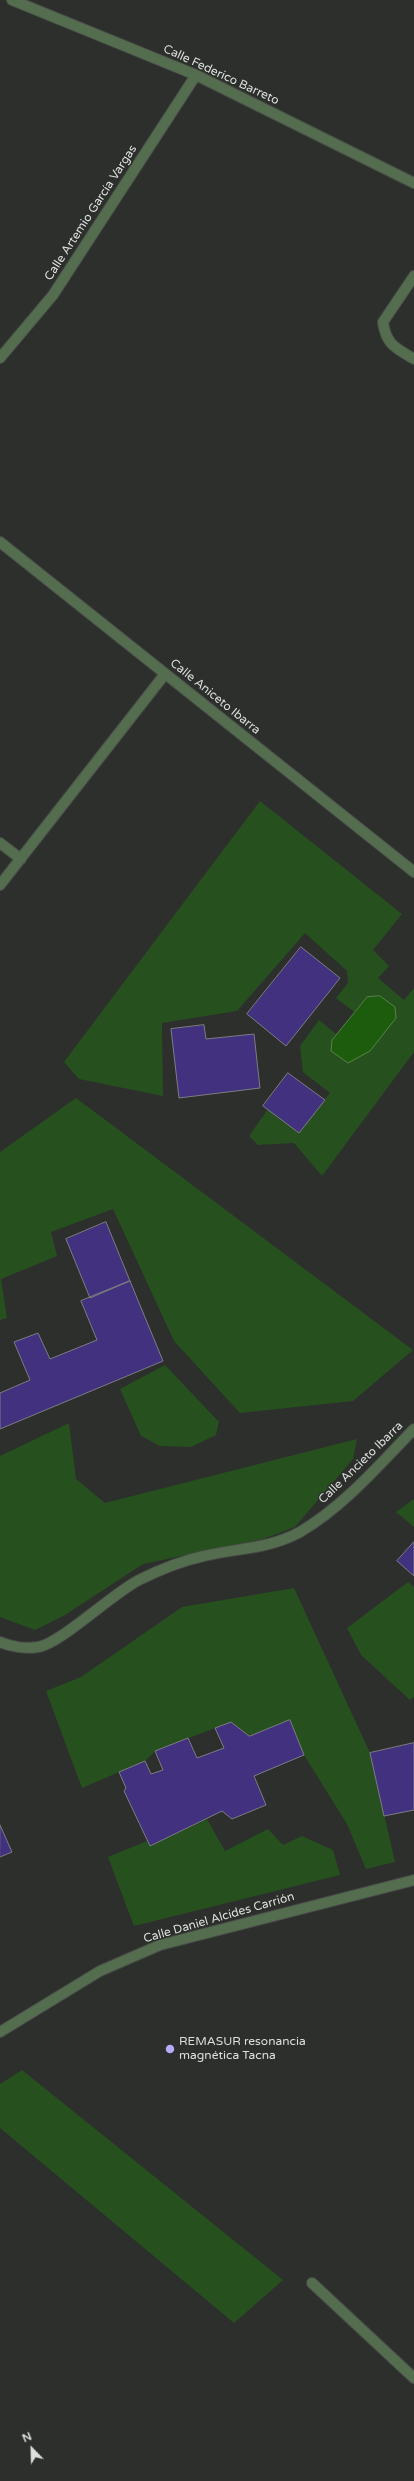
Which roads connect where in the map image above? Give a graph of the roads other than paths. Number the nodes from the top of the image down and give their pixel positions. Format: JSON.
{"nodes":[{"id":1,"x":12,"y":0,"type":"edge"},
{"id":2,"x":196,"y":76,"type":"junction"},
{"id":3,"x":414,"y":183,"type":"edge"},
{"id":4,"x":414,"y":276,"type":"edge"},
{"id":5,"x":0,"y":358,"type":"edge"},
{"id":6,"x":414,"y":359,"type":"edge"},
{"id":7,"x":0,"y":542,"type":"edge"},
{"id":8,"x":165,"y":674,"type":"junction"},
{"id":9,"x":0,"y":842,"type":"edge"},
{"id":10,"x":21,"y":858,"type":"junction"},
{"id":11,"x":414,"y":872,"type":"edge"},
{"id":12,"x":0,"y":885,"type":"edge"},
{"id":13,"x":414,"y":1430,"type":"edge"},
{"id":14,"x":0,"y":1642,"type":"edge"},
{"id":15,"x":414,"y":1880,"type":"edge"},
{"id":16,"x":0,"y":2032,"type":"edge"},
{"id":17,"x":312,"y":2283,"type":"dead end"},
{"id":18,"x":414,"y":2378,"type":"edge"}],
"edges":[{"from":1,"to":2,"type":"street","name":"Calle Federico Barreto"},
{"from":2,"to":3,"type":"street","name":"Calle Federico Barreto"},
{"from":2,"to":5,"type":"street","name":"Calle Artemio García Vargas"},
{"from":4,"to":6,"type":"street"},
{"from":7,"to":8,"type":"street","name":"Calle Aniceto Ibarra"},
{"from":8,"to":10,"type":"street"},
{"from":8,"to":11,"type":"street","name":"Calle Aniceto Ibarra"},
{"from":9,"to":10,"type":"street"},
{"from":10,"to":12,"type":"street"},
{"from":13,"to":14,"type":"street","name":"Calle Ancieto Ibarra"},
{"from":15,"to":16,"type":"street","name":"Calle Daniel Alcídes Carrión"},
{"from":17,"to":18,"type":"street"}]}
